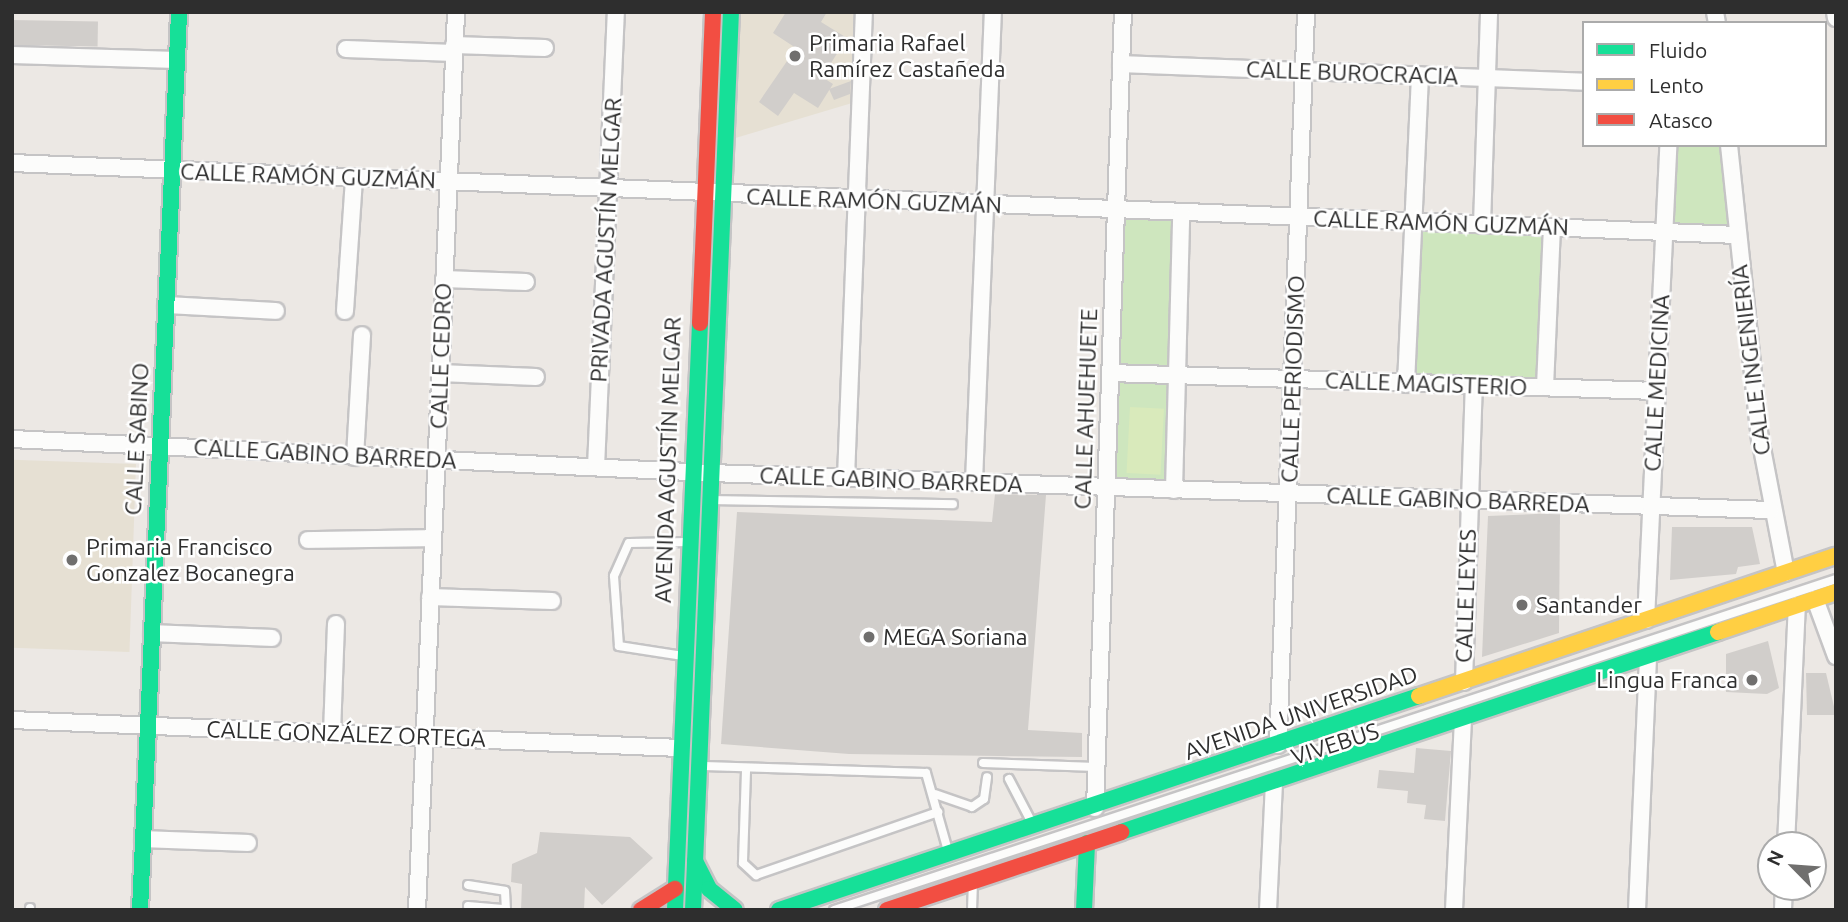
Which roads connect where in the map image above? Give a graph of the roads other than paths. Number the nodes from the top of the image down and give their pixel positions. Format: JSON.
{"nodes":[{"id":1,"x":179,"y":12,"type":"edge"},
{"id":2,"x":456,"y":12,"type":"edge"},
{"id":3,"x":616,"y":12,"type":"edge"},
{"id":4,"x":713,"y":12,"type":"edge"},
{"id":5,"x":731,"y":12,"type":"edge"},
{"id":6,"x":864,"y":12,"type":"edge"},
{"id":7,"x":993,"y":12,"type":"edge"},
{"id":8,"x":1123,"y":12,"type":"edge"},
{"id":9,"x":1306,"y":12,"type":"edge"},
{"id":10,"x":1489,"y":12,"type":"edge"},
{"id":11,"x":1835,"y":12,"type":"edge"},
{"id":12,"x":1836,"y":18,"type":"edge"},
{"id":13,"x":545,"y":48,"type":"dead end"},
{"id":14,"x":346,"y":49,"type":"dead end"},
{"id":15,"x":454,"y":49,"type":"junction"},
{"id":16,"x":12,"y":55,"type":"edge"},
{"id":17,"x":177,"y":60,"type":"junction"},
{"id":18,"x":1121,"y":64,"type":"junction"},
{"id":19,"x":1303,"y":71,"type":"junction"},
{"id":20,"x":1420,"y":75,"type":"junction"},
{"id":21,"x":1487,"y":78,"type":"junction"},
{"id":22,"x":1582,"y":82,"type":"edge"},
{"id":23,"x":1668,"y":147,"type":"edge"},
{"id":24,"x":1729,"y":147,"type":"edge"},
{"id":25,"x":12,"y":163,"type":"edge"},
{"id":26,"x":172,"y":170,"type":"junction"},
{"id":27,"x":354,"y":178,"type":"junction"},
{"id":28,"x":448,"y":181,"type":"junction"},
{"id":29,"x":608,"y":188,"type":"junction"},
{"id":30,"x":702,"y":194,"type":"junction"},
{"id":31,"x":720,"y":195,"type":"junction"},
{"id":32,"x":858,"y":199,"type":"junction"},
{"id":33,"x":986,"y":206,"type":"junction"},
{"id":34,"x":1114,"y":211,"type":"junction"},
{"id":35,"x":1181,"y":214,"type":"junction"},
{"id":36,"x":1298,"y":218,"type":"junction"},
{"id":37,"x":1413,"y":222,"type":"junction"},
{"id":38,"x":1482,"y":225,"type":"junction"},
{"id":39,"x":1552,"y":228,"type":"junction"},
{"id":40,"x":1664,"y":232,"type":"junction"},
{"id":41,"x":1737,"y":235,"type":"junction"},
{"id":42,"x":444,"y":279,"type":"junction"},
{"id":43,"x":526,"y":282,"type":"dead end"},
{"id":44,"x":166,"y":305,"type":"junction"},
{"id":45,"x":275,"y":311,"type":"dead end"},
{"id":46,"x":345,"y":311,"type":"dead end"},
{"id":47,"x":362,"y":335,"type":"dead end"},
{"id":48,"x":440,"y":373,"type":"junction"},
{"id":49,"x":1111,"y":373,"type":"junction"},
{"id":50,"x":1177,"y":375,"type":"junction"},
{"id":51,"x":536,"y":377,"type":"dead end"},
{"id":52,"x":1293,"y":380,"type":"junction"},
{"id":53,"x":1406,"y":384,"type":"junction"},
{"id":54,"x":1474,"y":385,"type":"junction"},
{"id":55,"x":1545,"y":387,"type":"junction"},
{"id":56,"x":1657,"y":391,"type":"junction"},
{"id":57,"x":12,"y":439,"type":"edge"},
{"id":58,"x":159,"y":446,"type":"junction"},
{"id":59,"x":355,"y":457,"type":"junction"},
{"id":60,"x":436,"y":460,"type":"junction"},
{"id":61,"x":596,"y":467,"type":"junction"},
{"id":62,"x":690,"y":472,"type":"junction"},
{"id":63,"x":709,"y":473,"type":"junction"},
{"id":64,"x":846,"y":478,"type":"junction"},
{"id":65,"x":974,"y":482,"type":"junction"},
{"id":66,"x":1107,"y":489,"type":"junction"},
{"id":67,"x":1174,"y":490,"type":"junction"},
{"id":68,"x":1290,"y":495,"type":"junction"},
{"id":69,"x":708,"y":499,"type":"junction"},
{"id":70,"x":1469,"y":500,"type":"junction"},
{"id":71,"x":953,"y":505,"type":"dead end"},
{"id":72,"x":1651,"y":506,"type":"junction"},
{"id":73,"x":1770,"y":510,"type":"junction"},
{"id":74,"x":432,"y":538,"type":"junction"},
{"id":75,"x":308,"y":540,"type":"dead end"},
{"id":76,"x":705,"y":541,"type":"junction"},
{"id":77,"x":686,"y":542,"type":"junction"},
{"id":78,"x":1836,"y":556,"type":"edge"},
{"id":79,"x":1786,"y":573,"type":"junction"},
{"id":80,"x":1836,"y":579,"type":"edge"},
{"id":81,"x":1836,"y":592,"type":"edge"},
{"id":82,"x":430,"y":597,"type":"junction"},
{"id":83,"x":1815,"y":599,"type":"junction"},
{"id":84,"x":552,"y":601,"type":"dead end"},
{"id":85,"x":1797,"y":605,"type":"junction"},
{"id":86,"x":1646,"y":620,"type":"junction"},
{"id":87,"x":336,"y":624,"type":"dead end"},
{"id":88,"x":152,"y":633,"type":"junction"},
{"id":89,"x":272,"y":638,"type":"dead end"},
{"id":90,"x":683,"y":656,"type":"junction"},
{"id":91,"x":1648,"y":656,"type":"junction"},
{"id":92,"x":1836,"y":656,"type":"edge"},
{"id":93,"x":1464,"y":682,"type":"junction"},
{"id":94,"x":1463,"y":719,"type":"junction"},
{"id":95,"x":12,"y":720,"type":"edge"},
{"id":96,"x":148,"y":726,"type":"junction"},
{"id":97,"x":332,"y":733,"type":"junction"},
{"id":98,"x":424,"y":737,"type":"junction"},
{"id":99,"x":1278,"y":745,"type":"junction"},
{"id":100,"x":680,"y":748,"type":"junction"},
{"id":101,"x":983,"y":763,"type":"dead end"},
{"id":102,"x":697,"y":766,"type":"junction"},
{"id":103,"x":1096,"y":767,"type":"junction"},
{"id":104,"x":746,"y":771,"type":"junction"},
{"id":105,"x":987,"y":777,"type":"dead end"},
{"id":106,"x":1009,"y":779,"type":"dead end"},
{"id":107,"x":1274,"y":782,"type":"junction"},
{"id":108,"x":935,"y":794,"type":"junction"},
{"id":109,"x":1095,"y":808,"type":"junction"},
{"id":110,"x":938,"y":812,"type":"junction"},
{"id":111,"x":1035,"y":826,"type":"junction"},
{"id":112,"x":1787,"y":831,"type":"edge"},
{"id":113,"x":143,"y":839,"type":"junction"},
{"id":114,"x":248,"y":843,"type":"dead end"},
{"id":115,"x":1087,"y":843,"type":"junction"},
{"id":116,"x":949,"y":854,"type":"junction"},
{"id":117,"x":693,"y":857,"type":"junction"},
{"id":118,"x":973,"y":880,"type":"junction"},
{"id":119,"x":468,"y":885,"type":"dead end"},
{"id":120,"x":675,"y":889,"type":"junction"},
{"id":121,"x":468,"y":906,"type":"dead end"},
{"id":122,"x":506,"y":909,"type":"edge"},
{"id":123,"x":140,"y":910,"type":"edge"},
{"id":124,"x":417,"y":910,"type":"edge"},
{"id":125,"x":641,"y":910,"type":"edge"},
{"id":126,"x":675,"y":910,"type":"edge"},
{"id":127,"x":693,"y":910,"type":"edge"},
{"id":128,"x":735,"y":910,"type":"edge"},
{"id":129,"x":779,"y":910,"type":"edge"},
{"id":130,"x":834,"y":910,"type":"edge"},
{"id":131,"x":887,"y":910,"type":"edge"},
{"id":132,"x":972,"y":910,"type":"edge"},
{"id":133,"x":1084,"y":910,"type":"edge"},
{"id":134,"x":1268,"y":910,"type":"edge"},
{"id":135,"x":1454,"y":910,"type":"edge"},
{"id":136,"x":1637,"y":910,"type":"edge"}],
"edges":[{"from":1,"to":17,"type":"main road","name":"CALLE SABINO"},
{"from":2,"to":15,"type":"street","name":"CALLE CEDRO"},
{"from":3,"to":29,"type":"street","name":"PRIVADA AGUSTÍN MELGAR"},
{"from":4,"to":30,"type":"main road","name":"AVENIDA AGUSTÍN MELGAR"},
{"from":5,"to":31,"type":"main road","name":"AVENIDA AGUSTÍN MELGAR"},
{"from":6,"to":32,"type":"street"},
{"from":7,"to":33,"type":"street"},
{"from":8,"to":18,"type":"street","name":"CALLE AHUEHUETE"},
{"from":9,"to":19,"type":"street","name":"CALLE PERIODISMO"},
{"from":10,"to":21,"type":"street"},
{"from":11,"to":12,"type":"street"},
{"from":13,"to":15,"type":"street"},
{"from":14,"to":15,"type":"street"},
{"from":15,"to":28,"type":"street","name":"CALLE CEDRO"},
{"from":16,"to":17,"type":"street"},
{"from":17,"to":26,"type":"main road","name":"CALLE SABINO"},
{"from":18,"to":19,"type":"street","name":"CALLE BUROCRACIA"},
{"from":18,"to":34,"type":"street","name":"CALLE AHUEHUETE"},
{"from":19,"to":20,"type":"street","name":"CALLE BUROCRACIA"},
{"from":19,"to":36,"type":"street","name":"CALLE PERIODISMO"},
{"from":20,"to":21,"type":"street","name":"CALLE BUROCRACIA"},
{"from":20,"to":37,"type":"street"},
{"from":21,"to":22,"type":"street","name":"CALLE BUROCRACIA"},
{"from":21,"to":38,"type":"street"},
{"from":23,"to":40,"type":"street","name":"CALLE MEDICINA"},
{"from":24,"to":41,"type":"street","name":"CALLE INGENIERÍA"},
{"from":25,"to":26,"type":"street","name":"CALLE RAMÓN GUZMÁN"},
{"from":26,"to":27,"type":"street","name":"CALLE RAMÓN GUZMÁN"},
{"from":26,"to":44,"type":"main road","name":"CALLE SABINO"},
{"from":27,"to":28,"type":"street","name":"CALLE RAMÓN GUZMÁN"},
{"from":27,"to":46,"type":"street"},
{"from":28,"to":29,"type":"street","name":"CALLE RAMÓN GUZMÁN"},
{"from":28,"to":42,"type":"street","name":"CALLE CEDRO"},
{"from":29,"to":30,"type":"street","name":"CALLE RAMÓN GUZMÁN"},
{"from":29,"to":61,"type":"street","name":"PRIVADA AGUSTÍN MELGAR"},
{"from":30,"to":31,"type":"street","name":"CALLE RAMÓN GUZMÁN"},
{"from":30,"to":62,"type":"main road","name":"AVENIDA AGUSTÍN MELGAR"},
{"from":31,"to":32,"type":"street","name":"CALLE RAMÓN GUZMÁN"},
{"from":31,"to":63,"type":"main road","name":"AVENIDA AGUSTÍN MELGAR"},
{"from":32,"to":33,"type":"street","name":"CALLE RAMÓN GUZMÁN"},
{"from":32,"to":64,"type":"street"},
{"from":33,"to":34,"type":"street","name":"CALLE RAMÓN GUZMÁN"},
{"from":33,"to":65,"type":"street"},
{"from":34,"to":35,"type":"street","name":"CALLE RAMÓN GUZMÁN"},
{"from":34,"to":49,"type":"street","name":"CALLE AHUEHUETE"},
{"from":35,"to":36,"type":"street","name":"CALLE RAMÓN GUZMÁN"},
{"from":35,"to":50,"type":"street"},
{"from":36,"to":37,"type":"street","name":"CALLE RAMÓN GUZMÁN"},
{"from":36,"to":52,"type":"street","name":"CALLE PERIODISMO"},
{"from":37,"to":38,"type":"street","name":"CALLE RAMÓN GUZMÁN"},
{"from":37,"to":53,"type":"street"},
{"from":38,"to":39,"type":"street","name":"CALLE RAMÓN GUZMÁN"},
{"from":39,"to":40,"type":"street","name":"CALLE RAMÓN GUZMÁN"},
{"from":39,"to":55,"type":"street"},
{"from":40,"to":41,"type":"street","name":"CALLE RAMÓN GUZMÁN"},
{"from":40,"to":56,"type":"street","name":"CALLE MEDICINA"},
{"from":41,"to":73,"type":"street","name":"CALLE INGENIERÍA"},
{"from":42,"to":43,"type":"street"},
{"from":42,"to":48,"type":"street","name":"CALLE CEDRO"},
{"from":44,"to":45,"type":"street"},
{"from":44,"to":58,"type":"main road","name":"CALLE SABINO"},
{"from":47,"to":59,"type":"street"},
{"from":48,"to":51,"type":"street"},
{"from":48,"to":60,"type":"street","name":"CALLE CEDRO"},
{"from":49,"to":50,"type":"street","name":"CALLE MAGISTERIO"},
{"from":49,"to":66,"type":"street","name":"CALLE AHUEHUETE"},
{"from":50,"to":52,"type":"street","name":"CALLE MAGISTERIO"},
{"from":50,"to":67,"type":"street"},
{"from":52,"to":53,"type":"street","name":"CALLE MAGISTERIO"},
{"from":52,"to":68,"type":"street","name":"CALLE PERIODISMO"},
{"from":53,"to":54,"type":"street","name":"CALLE MAGISTERIO"},
{"from":54,"to":55,"type":"street","name":"CALLE MAGISTERIO"},
{"from":54,"to":70,"type":"street","name":"CALLE LEYES"},
{"from":55,"to":56,"type":"street","name":"CALLE MAGISTERIO"},
{"from":56,"to":72,"type":"street","name":"CALLE MEDICINA"},
{"from":57,"to":58,"type":"street","name":"CALLE GABINO BARREDA"},
{"from":58,"to":59,"type":"street","name":"CALLE GABINO BARREDA"},
{"from":58,"to":88,"type":"main road","name":"CALLE SABINO"},
{"from":59,"to":60,"type":"street","name":"CALLE GABINO BARREDA"},
{"from":60,"to":61,"type":"street","name":"CALLE GABINO BARREDA"},
{"from":60,"to":74,"type":"street","name":"CALLE CEDRO"},
{"from":61,"to":62,"type":"street","name":"CALLE GABINO BARREDA"},
{"from":62,"to":63,"type":"street","name":"CALLE GABINO BARREDA"},
{"from":62,"to":77,"type":"main road","name":"AVENIDA AGUSTÍN MELGAR"},
{"from":63,"to":64,"type":"street","name":"CALLE GABINO BARREDA"},
{"from":63,"to":69,"type":"main road","name":"AVENIDA AGUSTÍN MELGAR"},
{"from":64,"to":65,"type":"street","name":"CALLE GABINO BARREDA"},
{"from":65,"to":66,"type":"street","name":"CALLE GABINO BARREDA"},
{"from":66,"to":67,"type":"street","name":"CALLE GABINO BARREDA"},
{"from":66,"to":103,"type":"street","name":"CALLE AHUEHUETE"},
{"from":67,"to":68,"type":"street","name":"CALLE GABINO BARREDA"},
{"from":68,"to":70,"type":"street","name":"CALLE GABINO BARREDA"},
{"from":68,"to":99,"type":"street","name":"CALLE PERIODISMO"},
{"from":69,"to":71,"type":"lane"},
{"from":69,"to":76,"type":"main road","name":"AVENIDA AGUSTÍN MELGAR"},
{"from":70,"to":72,"type":"street","name":"CALLE GABINO BARREDA"},
{"from":70,"to":93,"type":"street","name":"CALLE LEYES"},
{"from":72,"to":73,"type":"street","name":"CALLE GABINO BARREDA"},
{"from":72,"to":86,"type":"street","name":"CALLE MEDICINA"},
{"from":73,"to":79,"type":"street","name":"CALLE INGENIERÍA"},
{"from":74,"to":75,"type":"street"},
{"from":74,"to":82,"type":"street","name":"CALLE CEDRO"},
{"from":76,"to":77,"type":"lane"},
{"from":76,"to":102,"type":"main road","name":"AVENIDA AGUSTÍN MELGAR"},
{"from":77,"to":90,"type":"main road","name":"AVENIDA AGUSTÍN MELGAR"},
{"from":77,"to":90,"type":"lane"},
{"from":78,"to":79,"type":"main road","name":"AVENIDA UNIVERSIDAD"},
{"from":79,"to":86,"type":"main road","name":"AVENIDA UNIVERSIDAD"},
{"from":80,"to":130,"type":"lane","name":"VIVEBUS"},
{"from":81,"to":83,"type":"main road"},
{"from":82,"to":84,"type":"street"},
{"from":82,"to":98,"type":"street","name":"CALLE CEDRO"},
{"from":83,"to":85,"type":"main road"},
{"from":83,"to":92,"type":"street"},
{"from":85,"to":91,"type":"main road"},
{"from":85,"to":112,"type":"street"},
{"from":86,"to":93,"type":"main road","name":"AVENIDA UNIVERSIDAD"},
{"from":87,"to":97,"type":"street"},
{"from":88,"to":89,"type":"street"},
{"from":88,"to":96,"type":"main road","name":"CALLE SABINO"},
{"from":90,"to":100,"type":"main road","name":"AVENIDA AGUSTÍN MELGAR"},
{"from":91,"to":94,"type":"main road"},
{"from":91,"to":136,"type":"street"},
{"from":93,"to":99,"type":"main road","name":"AVENIDA UNIVERSIDAD"},
{"from":94,"to":107,"type":"main road"},
{"from":94,"to":135,"type":"street"},
{"from":95,"to":96,"type":"street","name":"CALLE GONZÁLEZ ORTEGA"},
{"from":96,"to":97,"type":"street","name":"CALLE GONZÁLEZ ORTEGA"},
{"from":96,"to":113,"type":"main road","name":"CALLE SABINO"},
{"from":97,"to":98,"type":"street","name":"CALLE GONZÁLEZ ORTEGA"},
{"from":98,"to":100,"type":"street","name":"CALLE GONZÁLEZ ORTEGA"},
{"from":98,"to":124,"type":"street","name":"CALLE CEDRO"},
{"from":99,"to":109,"type":"main road","name":"AVENIDA UNIVERSIDAD"},
{"from":100,"to":120,"type":"main road","name":"AVENIDA AGUSTÍN MELGAR"},
{"from":101,"to":103,"type":"lane"},
{"from":102,"to":104,"type":"lane"},
{"from":102,"to":117,"type":"main road","name":"AVENIDA AGUSTÍN MELGAR"},
{"from":103,"to":109,"type":"street","name":"CALLE AHUEHUETE"},
{"from":104,"to":108,"type":"lane"},
{"from":104,"to":110,"type":"lane"},
{"from":105,"to":108,"type":"lane"},
{"from":106,"to":111,"type":"lane"},
{"from":107,"to":115,"type":"main road"},
{"from":107,"to":134,"type":"street"},
{"from":108,"to":110,"type":"lane"},
{"from":109,"to":111,"type":"main road","name":"AVENIDA UNIVERSIDAD"},
{"from":110,"to":116,"type":"lane"},
{"from":111,"to":116,"type":"main road","name":"AVENIDA UNIVERSIDAD"},
{"from":113,"to":114,"type":"street"},
{"from":113,"to":123,"type":"main road","name":"CALLE SABINO"},
{"from":115,"to":118,"type":"main road"},
{"from":115,"to":133,"type":"main road"},
{"from":116,"to":129,"type":"main road","name":"AVENIDA UNIVERSIDAD"},
{"from":117,"to":127,"type":"main road","name":"AVENIDA AGUSTÍN MELGAR"},
{"from":117,"to":128,"type":"main road"},
{"from":118,"to":131,"type":"main road"},
{"from":118,"to":132,"type":"lane"},
{"from":119,"to":122,"type":"lane"},
{"from":120,"to":125,"type":"main road"},
{"from":120,"to":126,"type":"main road","name":"AVENIDA AGUSTÍN MELGAR"},
{"from":121,"to":122,"type":"lane"}]}
